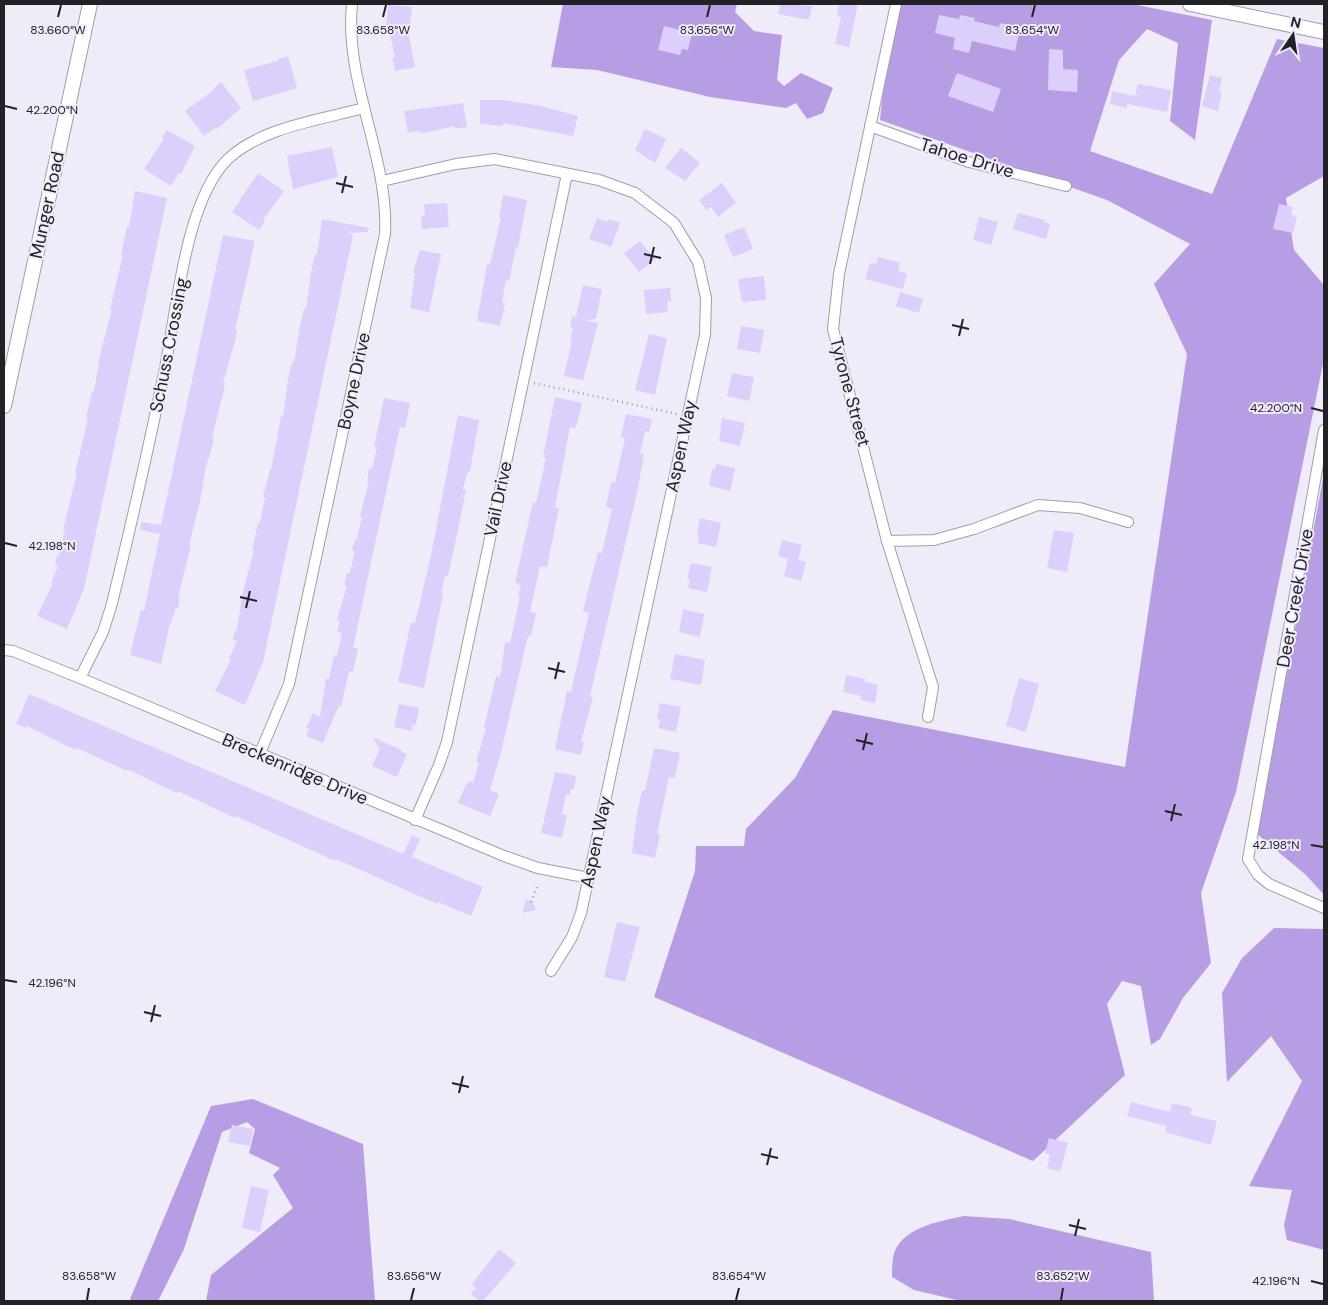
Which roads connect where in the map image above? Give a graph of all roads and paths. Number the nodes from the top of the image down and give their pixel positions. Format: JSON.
{"nodes":[{"id":1,"x":90,"y":4,"type":"edge"},
{"id":2,"x":352,"y":4,"type":"edge"},
{"id":3,"x":896,"y":4,"type":"edge"},
{"id":4,"x":1190,"y":4,"type":"edge"},
{"id":5,"x":1324,"y":32,"type":"edge"},
{"id":6,"x":364,"y":108,"type":"junction"},
{"id":7,"x":870,"y":126,"type":"junction"},
{"id":8,"x":567,"y":174,"type":"junction"},
{"id":9,"x":382,"y":181,"type":"junction"},
{"id":10,"x":1066,"y":186,"type":"dead end"},
{"id":11,"x":532,"y":383,"type":"dead end"},
{"id":12,"x":4,"y":406,"type":"edge"},
{"id":13,"x":679,"y":415,"type":"dead end"},
{"id":14,"x":1324,"y":430,"type":"edge"},
{"id":15,"x":1128,"y":522,"type":"dead end"},
{"id":16,"x":887,"y":541,"type":"junction"},
{"id":17,"x":4,"y":650,"type":"edge"},
{"id":18,"x":80,"y":678,"type":"junction"},
{"id":19,"x":928,"y":717,"type":"dead end"},
{"id":20,"x":260,"y":753,"type":"junction"},
{"id":21,"x":415,"y":820,"type":"junction"},
{"id":22,"x":589,"y":878,"type":"junction"},
{"id":23,"x":538,"y":884,"type":"dead end"},
{"id":24,"x":531,"y":902,"type":"dead end"},
{"id":25,"x":1324,"y":908,"type":"edge"},
{"id":26,"x":551,"y":971,"type":"dead end"}],
"edges":[{"from":1,"to":12,"type":"street","name":"Munger Road"},
{"from":2,"to":6,"type":"street","name":"Boyne Drive"},
{"from":3,"to":7,"type":"street","name":"Tyrone Street"},
{"from":4,"to":5,"type":"street"},
{"from":6,"to":9,"type":"street","name":"Boyne Drive"},
{"from":6,"to":18,"type":"street","name":"Schuss Crossing"},
{"from":7,"to":10,"type":"street","name":"Tahoe Drive"},
{"from":7,"to":16,"type":"street","name":"Tyrone Street"},
{"from":8,"to":9,"type":"street","name":"Aspen Way"},
{"from":8,"to":21,"type":"street","name":"Vail Drive"},
{"from":8,"to":22,"type":"street","name":"Aspen Way"},
{"from":9,"to":20,"type":"street","name":"Boyne Drive"},
{"from":11,"to":13,"type":"path"},
{"from":14,"to":25,"type":"street","name":"Deer Creek Drive"},
{"from":15,"to":16,"type":"street"},
{"from":16,"to":19,"type":"street","name":"Tyrone Street"},
{"from":17,"to":18,"type":"street","name":"Breckenridge Drive"},
{"from":18,"to":20,"type":"street","name":"Breckenridge Drive"},
{"from":20,"to":21,"type":"street","name":"Breckenridge Drive"},
{"from":21,"to":22,"type":"street","name":"Breckenridge Drive"},
{"from":22,"to":26,"type":"street","name":"Aspen Way"},
{"from":23,"to":24,"type":"path"}]}
